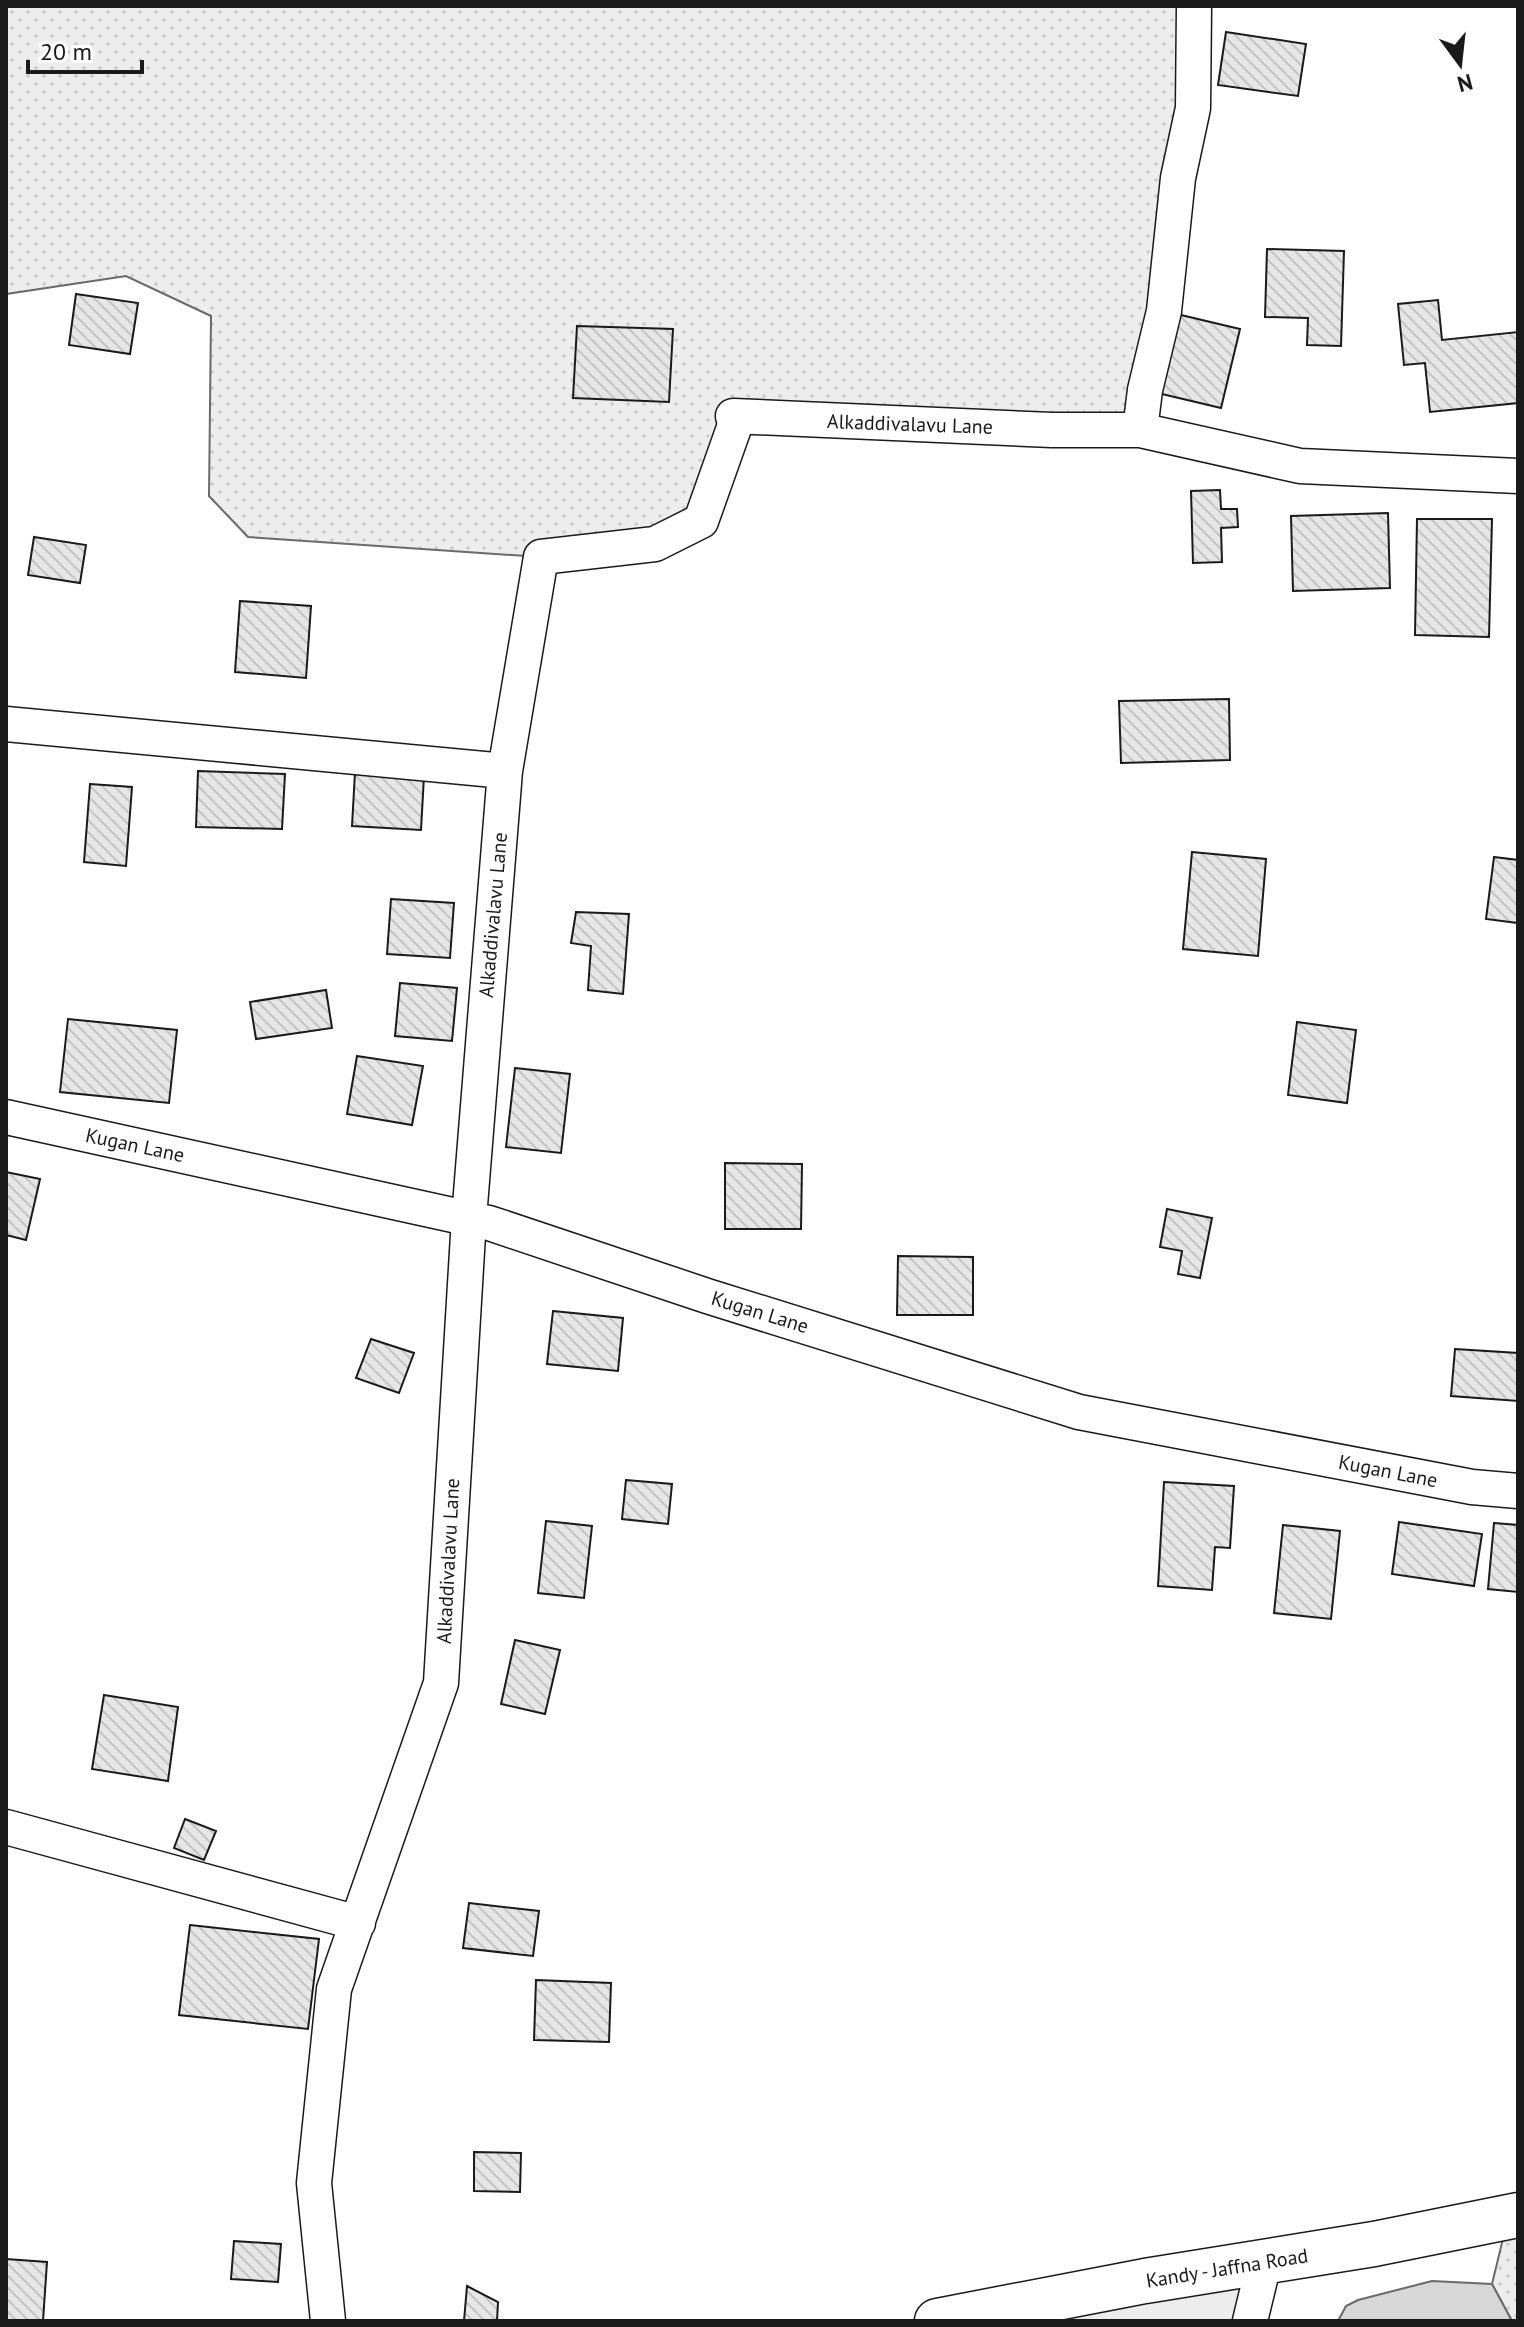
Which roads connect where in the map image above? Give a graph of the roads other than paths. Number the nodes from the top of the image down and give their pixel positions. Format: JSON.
{"nodes":[{"id":1,"x":1194,"y":6,"type":"edge"},
{"id":2,"x":1140,"y":430,"type":"junction"},
{"id":3,"x":1518,"y":476,"type":"edge"},
{"id":4,"x":6,"y":724,"type":"edge"},
{"id":5,"x":505,"y":771,"type":"junction"},
{"id":6,"x":6,"y":1117,"type":"edge"},
{"id":7,"x":469,"y":1218,"type":"junction"},
{"id":8,"x":1518,"y":1491,"type":"edge"},
{"id":9,"x":6,"y":1827,"type":"edge"},
{"id":10,"x":358,"y":1923,"type":"junction"},
{"id":11,"x":1518,"y":2215,"type":"edge"},
{"id":12,"x":1264,"y":2263,"type":"junction"},
{"id":13,"x":328,"y":2321,"type":"edge"},
{"id":14,"x":937,"y":2321,"type":"edge"},
{"id":15,"x":1250,"y":2321,"type":"edge"}],
"edges":[{"from":1,"to":2,"type":"street"},
{"from":2,"to":3,"type":"street","name":"Alkaddivalavu Lane"},
{"from":2,"to":5,"type":"street","name":"Alkaddivalavu Lane"},
{"from":4,"to":5,"type":"street"},
{"from":5,"to":7,"type":"street","name":"Alkaddivalavu Lane"},
{"from":6,"to":7,"type":"street","name":"Kugan Lane"},
{"from":7,"to":8,"type":"street","name":"Kugan Lane"},
{"from":7,"to":10,"type":"street","name":"Alkaddivalavu Lane"},
{"from":9,"to":10,"type":"street"},
{"from":10,"to":13,"type":"street","name":"Alkaddivalavu Lane"},
{"from":11,"to":12,"type":"highway","name":"Kandy - Jaffna Road"},
{"from":12,"to":14,"type":"highway","name":"Kandy - Jaffna Road"},
{"from":12,"to":15,"type":"street"}]}
